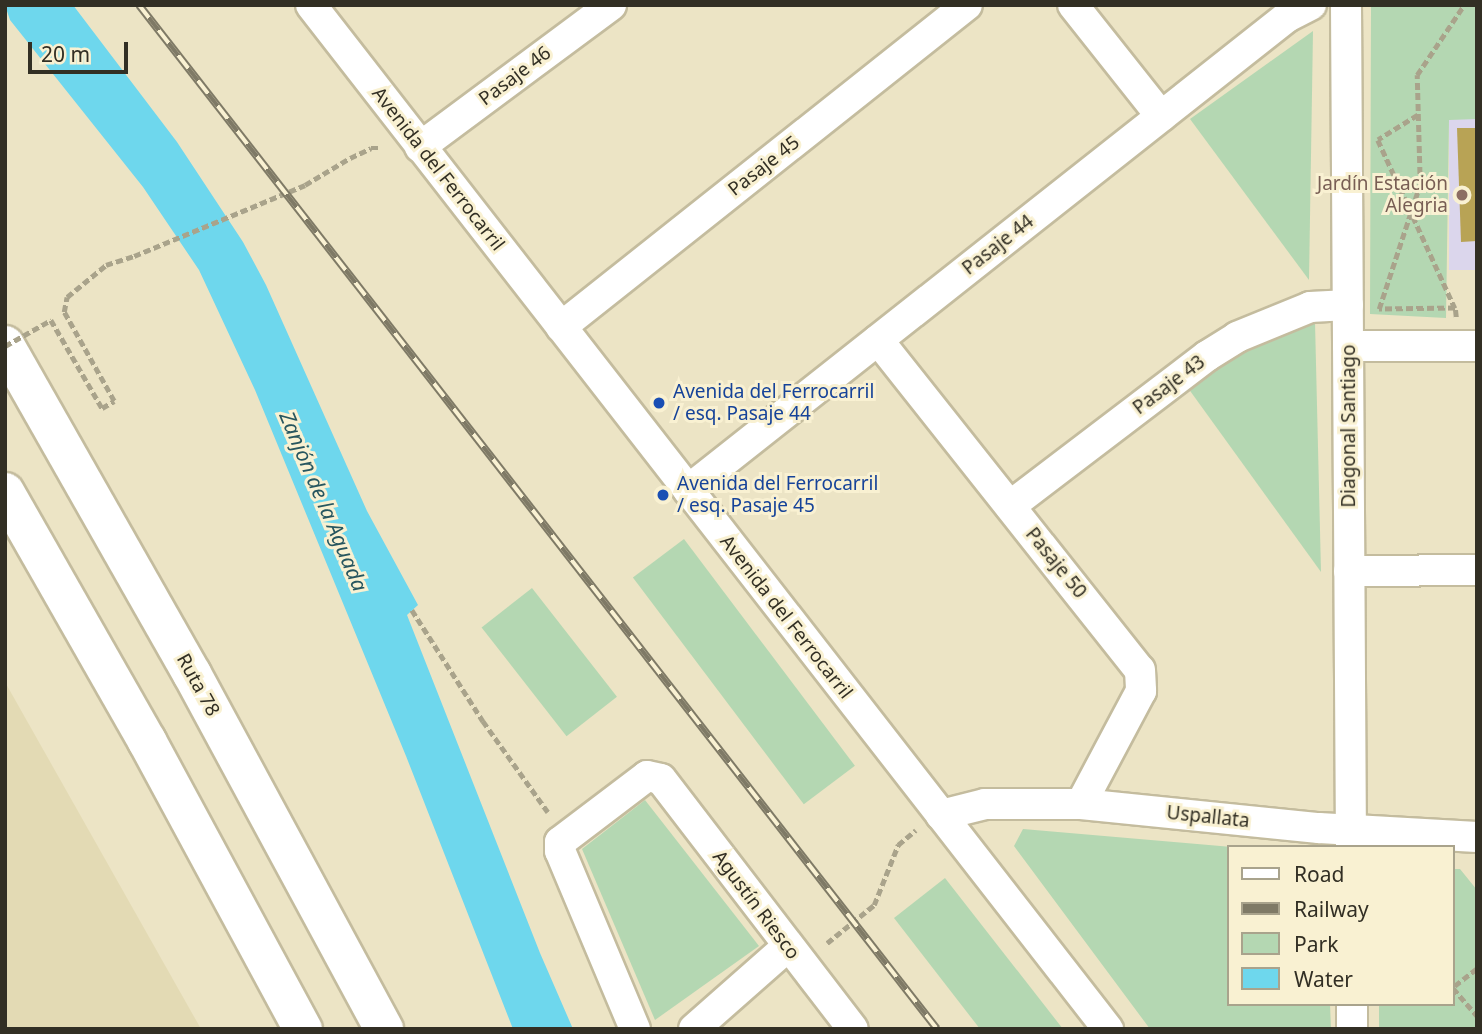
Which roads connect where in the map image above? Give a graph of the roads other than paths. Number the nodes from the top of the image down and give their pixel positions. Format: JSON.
{"nodes":[{"id":1,"x":311,"y":5,"type":"edge"},
{"id":2,"x":611,"y":5,"type":"edge"},
{"id":3,"x":967,"y":5,"type":"edge"},
{"id":4,"x":1073,"y":5,"type":"edge"},
{"id":5,"x":1311,"y":5,"type":"edge"},
{"id":6,"x":1346,"y":5,"type":"edge"},
{"id":7,"x":1161,"y":116,"type":"junction"},
{"id":8,"x":420,"y":147,"type":"junction"},
{"id":9,"x":1348,"y":305,"type":"junction"},
{"id":10,"x":561,"y":327,"type":"junction"},
{"id":11,"x":878,"y":340,"type":"junction"},
{"id":12,"x":5,"y":345,"type":"edge"},
{"id":13,"x":1348,"y":346,"type":"junction"},
{"id":14,"x":1468,"y":346,"type":"edge"},
{"id":15,"x":688,"y":490,"type":"junction"},
{"id":16,"x":5,"y":492,"type":"edge"},
{"id":17,"x":1010,"y":506,"type":"junction"},
{"id":18,"x":1477,"y":570,"type":"edge"},
{"id":19,"x":1349,"y":571,"type":"junction"},
{"id":20,"x":1081,"y":804,"type":"junction"},
{"id":21,"x":941,"y":815,"type":"junction"},
{"id":22,"x":1351,"y":839,"type":"edge"},
{"id":23,"x":1474,"y":840,"type":"edge"},
{"id":24,"x":794,"y":955,"type":"junction"},
{"id":25,"x":1352,"y":1006,"type":"edge"},
{"id":26,"x":303,"y":1029,"type":"edge"},
{"id":27,"x":384,"y":1029,"type":"edge"},
{"id":28,"x":635,"y":1029,"type":"edge"},
{"id":29,"x":694,"y":1029,"type":"edge"},
{"id":30,"x":853,"y":1029,"type":"edge"},
{"id":31,"x":1108,"y":1029,"type":"edge"},
{"id":32,"x":1352,"y":1029,"type":"edge"}],
"edges":[{"from":1,"to":8,"type":"street","name":"Avenida del Ferrocarril"},
{"from":2,"to":8,"type":"street","name":"Pasaje 46"},
{"from":3,"to":10,"type":"street","name":"Pasaje 45"},
{"from":4,"to":7,"type":"street"},
{"from":5,"to":7,"type":"street","name":"Pasaje 44"},
{"from":6,"to":9,"type":"street","name":"Diagonal Santiago"},
{"from":7,"to":11,"type":"street","name":"Pasaje 44"},
{"from":8,"to":10,"type":"street","name":"Avenida del Ferrocarril"},
{"from":9,"to":13,"type":"street","name":"Diagonal Santiago"},
{"from":9,"to":17,"type":"street","name":"Pasaje 43"},
{"from":10,"to":15,"type":"street","name":"Avenida del Ferrocarril"},
{"from":11,"to":15,"type":"street","name":"Pasaje 44"},
{"from":11,"to":17,"type":"street","name":"Pasaje 50"},
{"from":12,"to":27,"type":"highway","name":"Ruta 78"},
{"from":13,"to":14,"type":"street"},
{"from":13,"to":19,"type":"street","name":"Diagonal Santiago"},
{"from":15,"to":21,"type":"street","name":"Avenida del Ferrocarril"},
{"from":16,"to":26,"type":"highway"},
{"from":17,"to":20,"type":"street","name":"Pasaje 50"},
{"from":18,"to":19,"type":"street"},
{"from":19,"to":22,"type":"street","name":"Diagonal Santiago"},
{"from":20,"to":21,"type":"street","name":"Uspallata"},
{"from":20,"to":22,"type":"street","name":"Uspallata"},
{"from":21,"to":31,"type":"street","name":"Avenida del Ferrocarril"},
{"from":22,"to":23,"type":"street","name":"Uspallata"},
{"from":24,"to":28,"type":"street","name":"Agustín Riesco"},
{"from":24,"to":29,"type":"street"},
{"from":24,"to":30,"type":"street","name":"Agustín Riesco"},
{"from":25,"to":32,"type":"street"}]}
